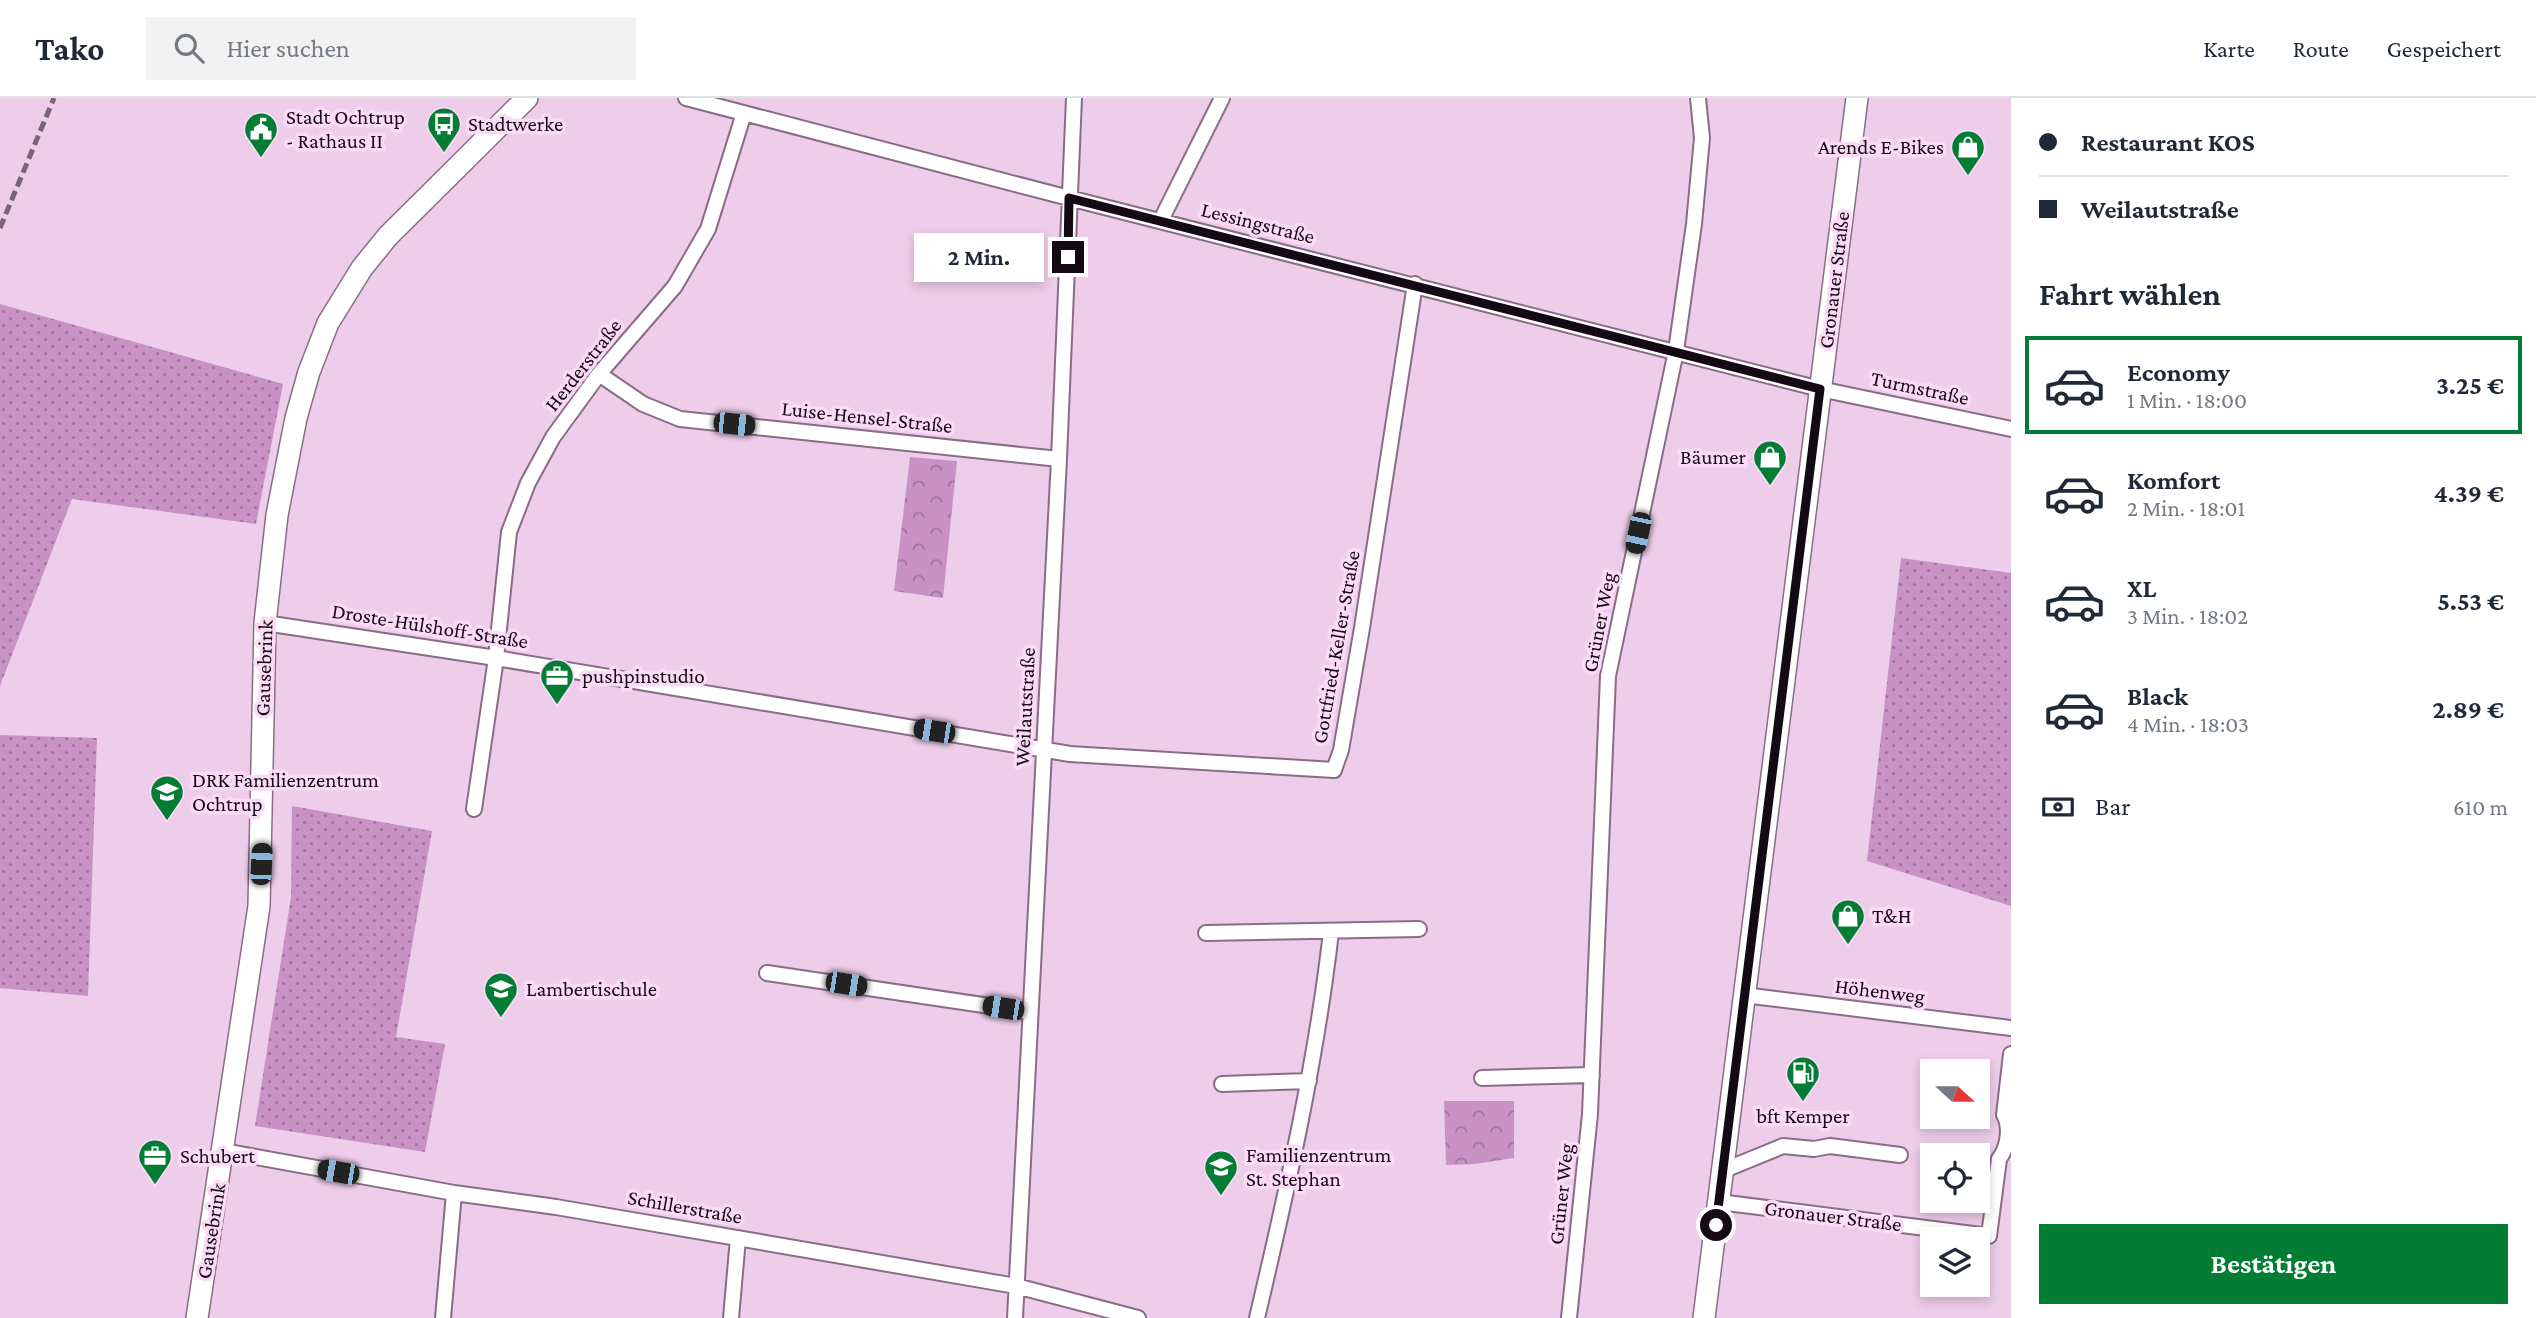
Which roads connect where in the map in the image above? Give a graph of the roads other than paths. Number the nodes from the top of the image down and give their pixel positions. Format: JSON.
{"nodes":[{"id":1,"x":686,"y":98,"type":"edge"},
{"id":2,"x":1074,"y":98,"type":"edge"},
{"id":3,"x":1222,"y":98,"type":"edge"},
{"id":4,"x":1698,"y":98,"type":"edge"},
{"id":5,"x":1857,"y":98,"type":"edge"},
{"id":6,"x":525,"y":99,"type":"edge"},
{"id":7,"x":744,"y":114,"type":"junction"},
{"id":8,"x":1069,"y":198,"type":"junction"},
{"id":9,"x":1161,"y":220,"type":"junction"},
{"id":10,"x":1415,"y":284,"type":"junction"},
{"id":11,"x":1676,"y":351,"type":"junction"},
{"id":12,"x":599,"y":374,"type":"junction"},
{"id":13,"x":1820,"y":389,"type":"junction"},
{"id":14,"x":2011,"y":429,"type":"edge"},
{"id":15,"x":1059,"y":459,"type":"junction"},
{"id":16,"x":265,"y":623,"type":"junction"},
{"id":17,"x":496,"y":658,"type":"junction"},
{"id":18,"x":1044,"y":749,"type":"junction"},
{"id":19,"x":474,"y":809,"type":"dead end"},
{"id":20,"x":1419,"y":929,"type":"dead end"},
{"id":21,"x":1331,"y":932,"type":"junction"},
{"id":22,"x":1206,"y":933,"type":"dead end"},
{"id":23,"x":767,"y":973,"type":"dead end"},
{"id":24,"x":1744,"y":995,"type":"junction"},
{"id":25,"x":1030,"y":1012,"type":"junction"},
{"id":26,"x":2011,"y":1028,"type":"edge"},
{"id":27,"x":2011,"y":1054,"type":"edge"},
{"id":28,"x":1592,"y":1075,"type":"junction"},
{"id":29,"x":1482,"y":1078,"type":"dead end"},
{"id":30,"x":1309,"y":1081,"type":"junction"},
{"id":31,"x":1222,"y":1084,"type":"dead end"},
{"id":32,"x":223,"y":1151,"type":"junction"},
{"id":33,"x":1900,"y":1156,"type":"dead end"},
{"id":34,"x":1722,"y":1171,"type":"junction"},
{"id":35,"x":454,"y":1193,"type":"junction"},
{"id":36,"x":1719,"y":1202,"type":"junction"},
{"id":37,"x":738,"y":1238,"type":"junction"},
{"id":38,"x":1016,"y":1286,"type":"junction"},
{"id":39,"x":197,"y":1318,"type":"edge"},
{"id":40,"x":443,"y":1318,"type":"edge"},
{"id":41,"x":731,"y":1318,"type":"edge"},
{"id":42,"x":1015,"y":1318,"type":"edge"},
{"id":43,"x":1138,"y":1318,"type":"edge"},
{"id":44,"x":1257,"y":1318,"type":"edge"},
{"id":45,"x":1569,"y":1318,"type":"edge"},
{"id":46,"x":1704,"y":1318,"type":"edge"}],
"edges":[{"from":1,"to":7,"type":"street","name":"Lessingstraße"},
{"from":2,"to":8,"type":"street","name":"Weilautstraße"},
{"from":3,"to":9,"type":"street"},
{"from":4,"to":11,"type":"street","name":"Grüner Weg"},
{"from":5,"to":13,"type":"main road","name":"Gronauer Straße"},
{"from":6,"to":16,"type":"main road","name":"Gausebrink"},
{"from":7,"to":8,"type":"street","name":"Lessingstraße"},
{"from":7,"to":12,"type":"street","name":"Herderstraße"},
{"from":8,"to":9,"type":"street","name":"Lessingstraße"},
{"from":8,"to":15,"type":"street","name":"Weilautstraße"},
{"from":9,"to":10,"type":"street","name":"Lessingstraße"},
{"from":10,"to":11,"type":"street","name":"Lessingstraße"},
{"from":10,"to":18,"type":"street","name":"Gottfried-Keller-Straße"},
{"from":11,"to":13,"type":"street","name":"Lessingstraße"},
{"from":11,"to":28,"type":"street","name":"Grüner Weg"},
{"from":12,"to":15,"type":"street","name":"Luise-Hensel-Straße"},
{"from":12,"to":17,"type":"street","name":"Herderstraße"},
{"from":13,"to":14,"type":"street","name":"Turmstraße"},
{"from":13,"to":24,"type":"main road","name":"Gronauer Straße"},
{"from":15,"to":18,"type":"street","name":"Weilautstraße"},
{"from":16,"to":17,"type":"street","name":"Droste-Hülshoff-Straße"},
{"from":16,"to":32,"type":"main road","name":"Gausebrink"},
{"from":17,"to":18,"type":"street","name":"Droste-Hülshoff-Straße"},
{"from":17,"to":19,"type":"street","name":"Herderstraße"},
{"from":18,"to":25,"type":"street","name":"Weilautstraße"},
{"from":20,"to":21,"type":"street"},
{"from":21,"to":22,"type":"street"},
{"from":21,"to":30,"type":"street"},
{"from":23,"to":25,"type":"street"},
{"from":24,"to":26,"type":"street","name":"Höhenweg"},
{"from":24,"to":34,"type":"main road","name":"Gronauer Straße"},
{"from":25,"to":38,"type":"street","name":"Weilautstraße"},
{"from":27,"to":36,"type":"street","name":"Gronauer Straße"},
{"from":28,"to":29,"type":"street"},
{"from":28,"to":45,"type":"street","name":"Grüner Weg"},
{"from":30,"to":31,"type":"street"},
{"from":30,"to":44,"type":"street"},
{"from":32,"to":35,"type":"street","name":"Schillerstraße"},
{"from":32,"to":39,"type":"main road","name":"Gausebrink"},
{"from":33,"to":34,"type":"street"},
{"from":34,"to":36,"type":"main road","name":"Gronauer Straße"},
{"from":35,"to":37,"type":"street","name":"Schillerstraße"},
{"from":35,"to":40,"type":"street"},
{"from":36,"to":46,"type":"main road","name":"Gronauer Straße"},
{"from":37,"to":38,"type":"street","name":"Schillerstraße"},
{"from":37,"to":41,"type":"street"},
{"from":38,"to":42,"type":"street","name":"Weilautstraße"},
{"from":38,"to":43,"type":"street","name":"Schillerstraße"}]}
